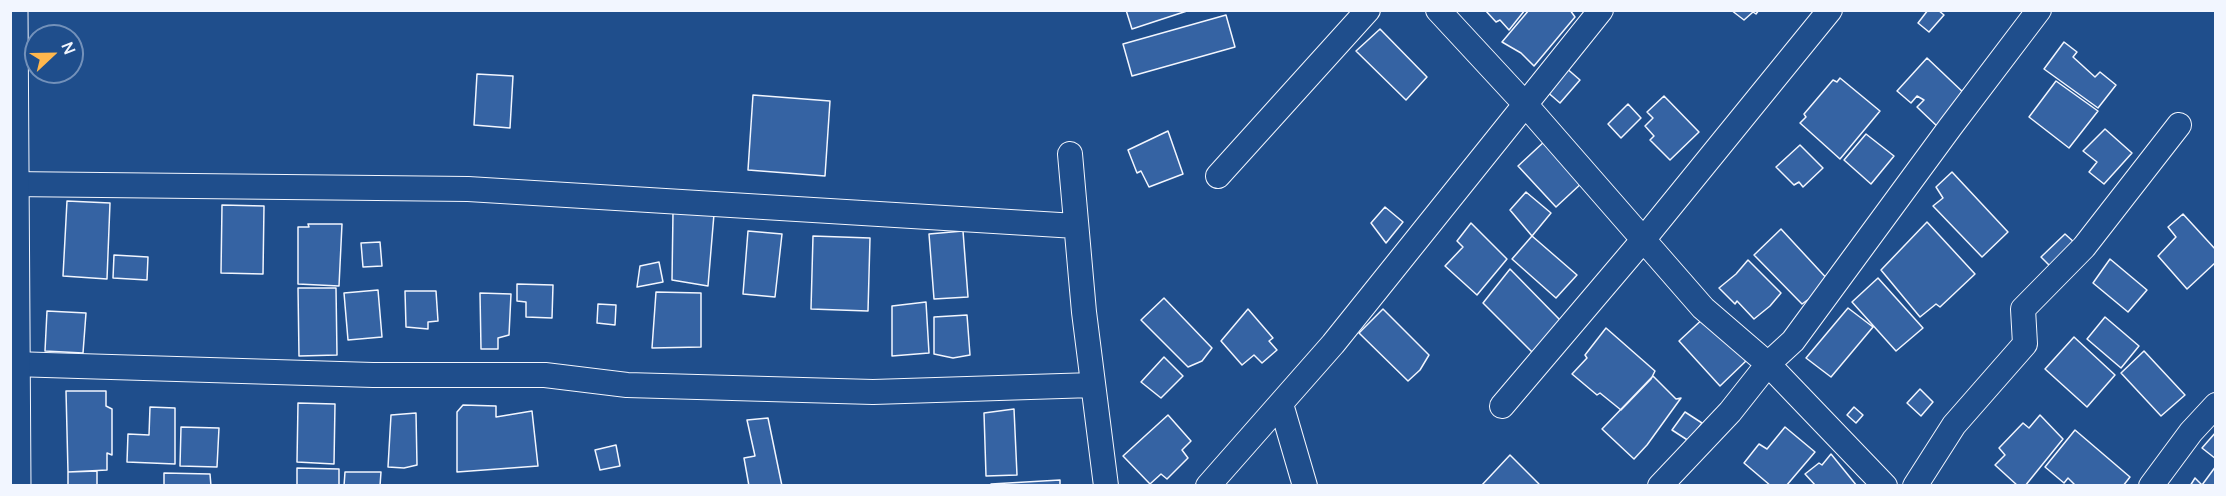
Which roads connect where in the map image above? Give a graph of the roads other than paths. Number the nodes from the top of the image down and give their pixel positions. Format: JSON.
{"nodes":[{"id":1,"x":11,"y":10,"type":"edge"},
{"id":2,"x":1368,"y":10,"type":"edge"},
{"id":3,"x":1438,"y":10,"type":"edge"},
{"id":4,"x":1600,"y":10,"type":"edge"},
{"id":5,"x":1830,"y":10,"type":"edge"},
{"id":6,"x":2039,"y":10,"type":"edge"},
{"id":7,"x":1525,"y":104,"type":"junction"},
{"id":8,"x":2179,"y":125,"type":"dead end"},
{"id":9,"x":1070,"y":154,"type":"dead end"},
{"id":10,"x":1218,"y":176,"type":"dead end"},
{"id":11,"x":12,"y":184,"type":"edge"},
{"id":12,"x":1076,"y":226,"type":"junction"},
{"id":13,"x":1643,"y":240,"type":"junction"},
{"id":14,"x":13,"y":364,"type":"junction"},
{"id":15,"x":1768,"y":364,"type":"junction"},
{"id":16,"x":1093,"y":385,"type":"junction"},
{"id":17,"x":1281,"y":404,"type":"junction"},
{"id":18,"x":2216,"y":405,"type":"edge"},
{"id":19,"x":1502,"y":406,"type":"dead end"},
{"id":20,"x":14,"y":486,"type":"edge"},
{"id":21,"x":1106,"y":486,"type":"edge"},
{"id":22,"x":1208,"y":486,"type":"edge"},
{"id":23,"x":1305,"y":486,"type":"edge"},
{"id":24,"x":1660,"y":486,"type":"edge"},
{"id":25,"x":1885,"y":486,"type":"edge"},
{"id":26,"x":1915,"y":486,"type":"edge"},
{"id":27,"x":2151,"y":486,"type":"edge"}],
"edges":[{"from":1,"to":11,"type":"highway"},
{"from":2,"to":10,"type":"street"},
{"from":3,"to":7,"type":"street"},
{"from":4,"to":7,"type":"street"},
{"from":5,"to":13,"type":"street"},
{"from":6,"to":15,"type":"street"},
{"from":7,"to":13,"type":"street"},
{"from":7,"to":17,"type":"street"},
{"from":8,"to":26,"type":"street"},
{"from":9,"to":12,"type":"street"},
{"from":11,"to":12,"type":"street"},
{"from":11,"to":14,"type":"highway"},
{"from":12,"to":16,"type":"street"},
{"from":13,"to":15,"type":"street"},
{"from":13,"to":19,"type":"street"},
{"from":14,"to":16,"type":"street"},
{"from":14,"to":20,"type":"highway"},
{"from":15,"to":24,"type":"street"},
{"from":15,"to":25,"type":"street"},
{"from":16,"to":21,"type":"street"},
{"from":17,"to":22,"type":"street"},
{"from":17,"to":23,"type":"street"},
{"from":18,"to":27,"type":"street"}]}
